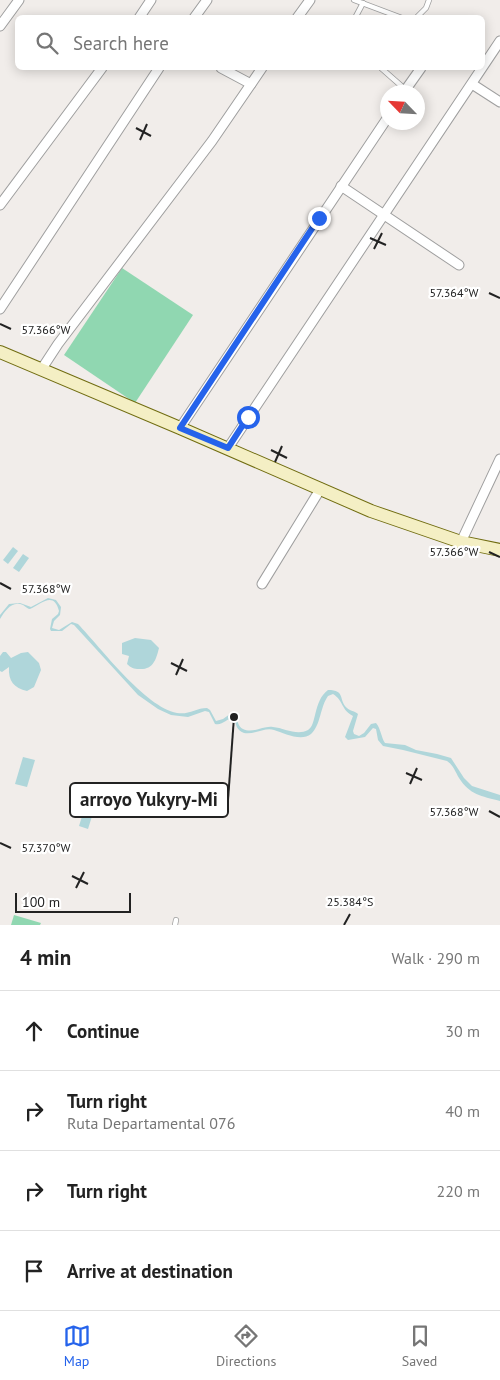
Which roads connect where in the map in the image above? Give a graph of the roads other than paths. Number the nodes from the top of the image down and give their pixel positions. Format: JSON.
{"nodes":[{"id":1,"x":19,"y":0,"type":"edge"},
{"id":2,"x":151,"y":0,"type":"edge"},
{"id":3,"x":207,"y":0,"type":"edge"},
{"id":4,"x":310,"y":0,"type":"edge"},
{"id":5,"x":354,"y":0,"type":"edge"},
{"id":6,"x":429,"y":0,"type":"edge"},
{"id":7,"x":363,"y":4,"type":"junction"},
{"id":8,"x":140,"y":15,"type":"edge"},
{"id":9,"x":196,"y":15,"type":"edge"},
{"id":10,"x":299,"y":15,"type":"edge"},
{"id":11,"x":357,"y":15,"type":"edge"},
{"id":12,"x":394,"y":15,"type":"edge"},
{"id":13,"x":419,"y":15,"type":"edge"},
{"id":14,"x":0,"y":26,"type":"edge"},
{"id":15,"x":500,"y":41,"type":"edge"},
{"id":16,"x":485,"y":64,"type":"edge"},
{"id":17,"x":101,"y":70,"type":"edge"},
{"id":18,"x":158,"y":70,"type":"edge"},
{"id":19,"x":225,"y":70,"type":"edge"},
{"id":20,"x":261,"y":70,"type":"edge"},
{"id":21,"x":383,"y":70,"type":"edge"},
{"id":22,"x":421,"y":70,"type":"edge"},
{"id":23,"x":481,"y":70,"type":"edge"},
{"id":24,"x":251,"y":84,"type":"junction"},
{"id":25,"x":472,"y":84,"type":"junction"},
{"id":26,"x":399,"y":85,"type":"edge"},
{"id":27,"x":409,"y":85,"type":"edge"},
{"id":28,"x":500,"y":102,"type":"edge"},
{"id":29,"x":380,"y":130,"type":"edge"},
{"id":30,"x":341,"y":186,"type":"junction"},
{"id":31,"x":0,"y":205,"type":"edge"},
{"id":32,"x":383,"y":215,"type":"junction"},
{"id":33,"x":459,"y":265,"type":"dead end"},
{"id":34,"x":0,"y":309,"type":"edge"},
{"id":35,"x":0,"y":352,"type":"edge"},
{"id":36,"x":41,"y":370,"type":"junction"},
{"id":37,"x":180,"y":428,"type":"junction"},
{"id":38,"x":228,"y":448,"type":"junction"},
{"id":39,"x":500,"y":459,"type":"edge"},
{"id":40,"x":321,"y":488,"type":"junction"},
{"id":41,"x":461,"y":542,"type":"junction"},
{"id":42,"x":500,"y":550,"type":"edge"},
{"id":43,"x":262,"y":584,"type":"dead end"}],
"edges":[{"from":1,"to":14,"type":"street"},
{"from":2,"to":8,"type":"street"},
{"from":3,"to":9,"type":"street"},
{"from":4,"to":10,"type":"street"},
{"from":5,"to":7,"type":"lane"},
{"from":6,"to":13,"type":"lane"},
{"from":7,"to":11,"type":"lane"},
{"from":7,"to":12,"type":"lane"},
{"from":15,"to":16,"type":"street"},
{"from":17,"to":31,"type":"street"},
{"from":18,"to":34,"type":"street"},
{"from":19,"to":24,"type":"street"},
{"from":20,"to":24,"type":"street"},
{"from":21,"to":26,"type":"lane"},
{"from":22,"to":27,"type":"street"},
{"from":23,"to":25,"type":"street"},
{"from":24,"to":36,"type":"street"},
{"from":25,"to":28,"type":"street"},
{"from":25,"to":32,"type":"street"},
{"from":29,"to":30,"type":"street"},
{"from":30,"to":32,"type":"street"},
{"from":30,"to":37,"type":"street"},
{"from":32,"to":33,"type":"street"},
{"from":32,"to":38,"type":"street"},
{"from":35,"to":36,"type":"main road"},
{"from":36,"to":37,"type":"main road"},
{"from":37,"to":38,"type":"main road"},
{"from":38,"to":40,"type":"main road"},
{"from":39,"to":41,"type":"street"},
{"from":40,"to":41,"type":"main road"},
{"from":40,"to":43,"type":"street"},
{"from":41,"to":42,"type":"main road"}]}
